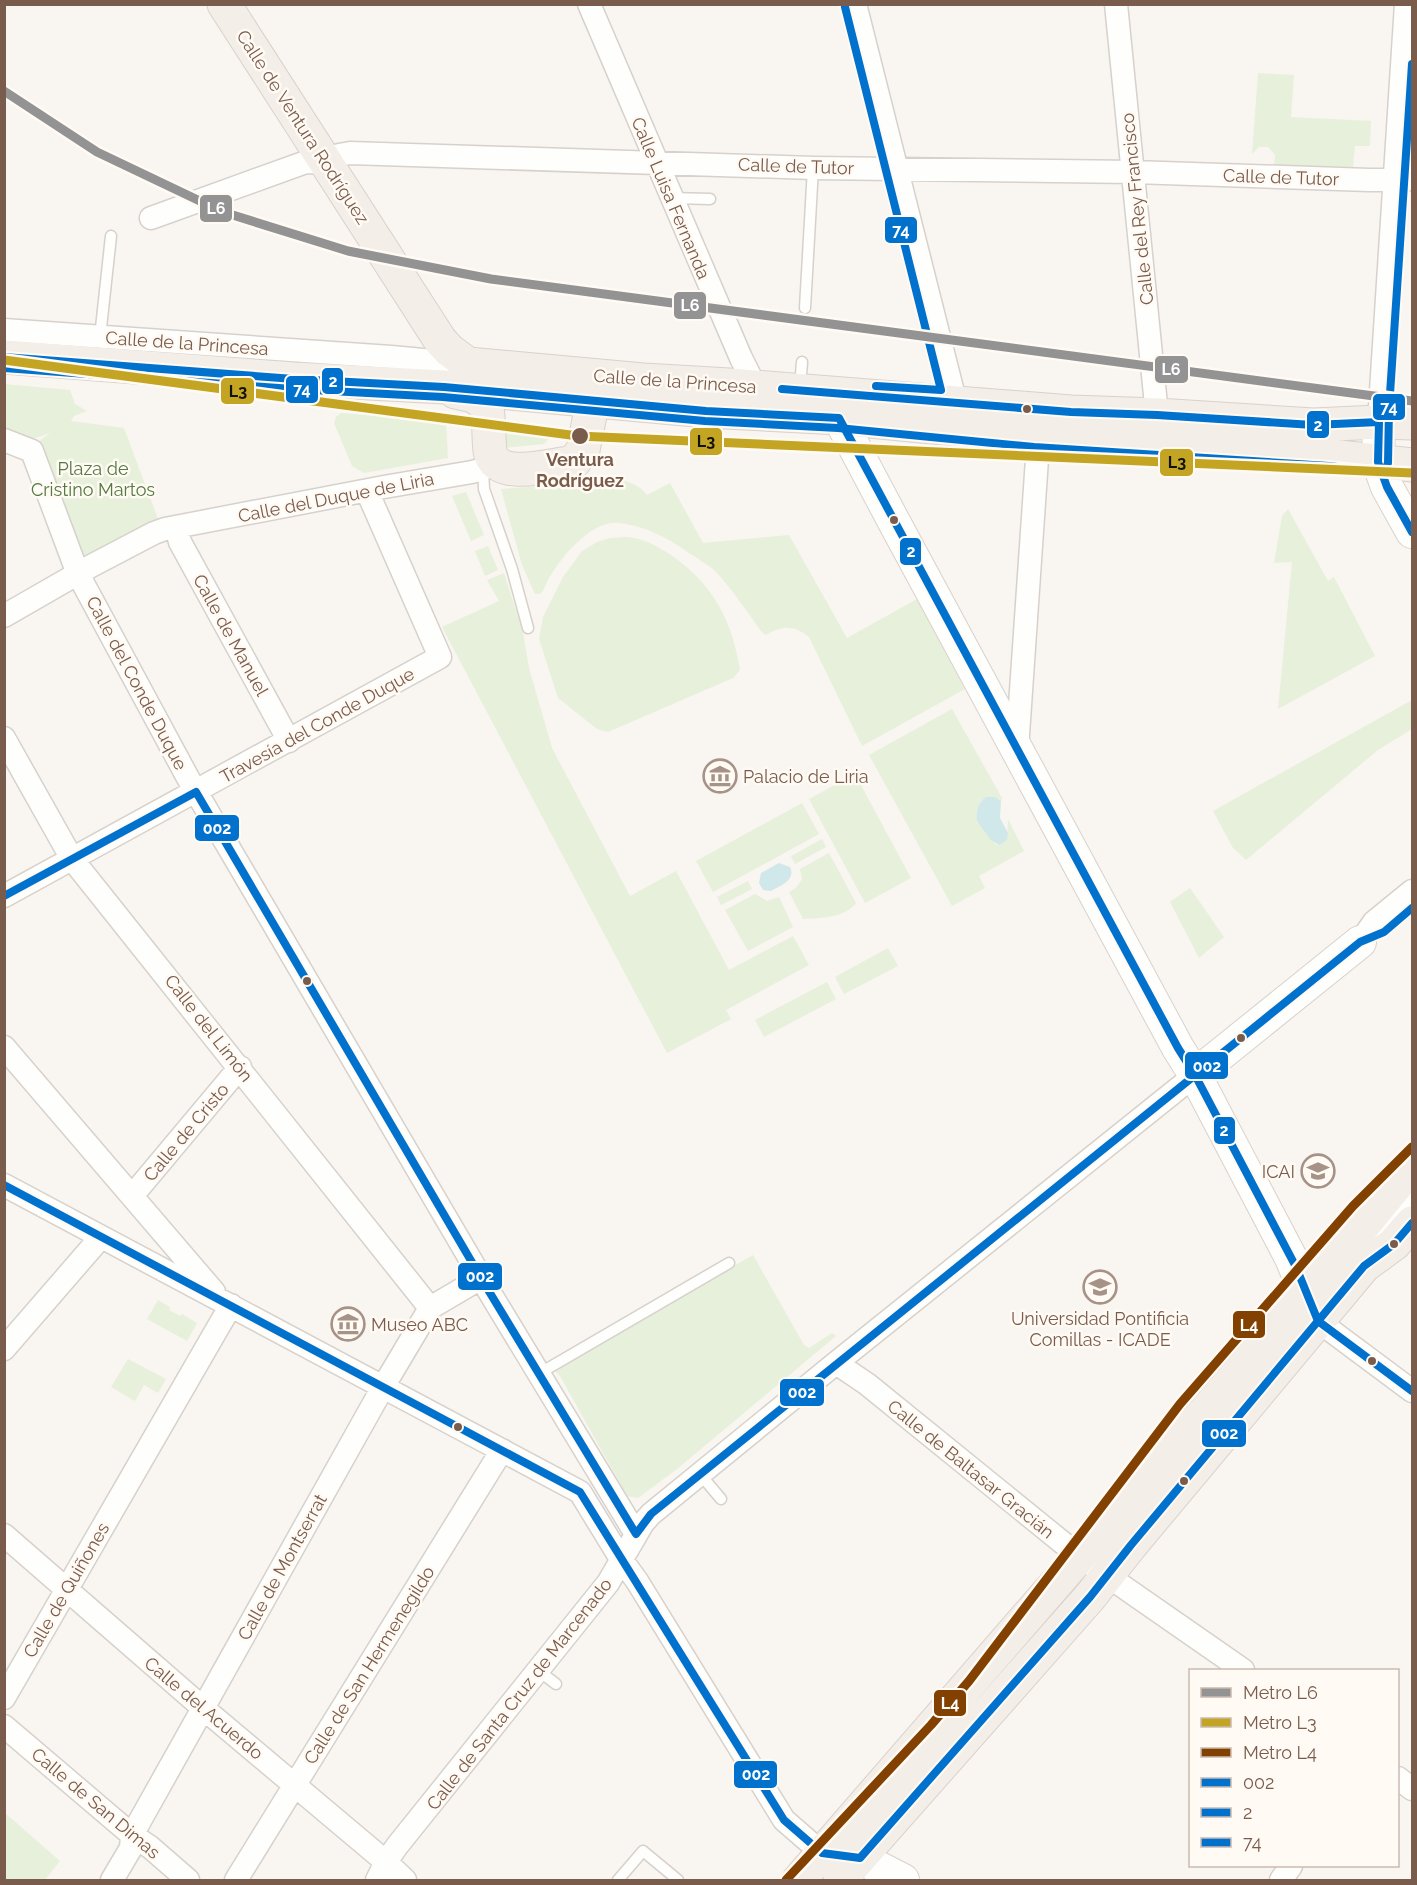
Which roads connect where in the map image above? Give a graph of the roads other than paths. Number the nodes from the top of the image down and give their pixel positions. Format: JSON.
{"nodes":[{"id":1,"x":224,"y":4,"type":"edge"},
{"id":2,"x":589,"y":4,"type":"edge"},
{"id":3,"x":855,"y":4,"type":"edge"},
{"id":4,"x":1116,"y":4,"type":"edge"},
{"id":5,"x":1406,"y":4,"type":"edge"},
{"id":6,"x":656,"y":162,"type":"junction"},
{"id":7,"x":326,"y":164,"type":"junction"},
{"id":8,"x":813,"y":168,"type":"junction"},
{"id":9,"x":897,"y":169,"type":"junction"},
{"id":10,"x":1134,"y":172,"type":"junction"},
{"id":11,"x":1404,"y":179,"type":"edge"},
{"id":12,"x":671,"y":198,"type":"junction"},
{"id":13,"x":710,"y":199,"type":"dead end"},
{"id":14,"x":151,"y":218,"type":"dead end"},
{"id":15,"x":111,"y":236,"type":"dead end"},
{"id":16,"x":805,"y":308,"type":"dead end"},
{"id":17,"x":4,"y":330,"type":"edge"},
{"id":18,"x":100,"y":337,"type":"junction"},
{"id":19,"x":4,"y":357,"type":"edge"},
{"id":20,"x":468,"y":364,"type":"junction"},
{"id":21,"x":444,"y":387,"type":"junction"},
{"id":22,"x":760,"y":387,"type":"junction"},
{"id":23,"x":590,"y":388,"type":"junction"},
{"id":24,"x":955,"y":401,"type":"junction"},
{"id":25,"x":1157,"y":414,"type":"junction"},
{"id":26,"x":839,"y":418,"type":"junction"},
{"id":27,"x":1379,"y":422,"type":"junction"},
{"id":28,"x":1413,"y":423,"type":"edge"},
{"id":29,"x":969,"y":432,"type":"junction"},
{"id":30,"x":1035,"y":437,"type":"junction"},
{"id":31,"x":4,"y":440,"type":"edge"},
{"id":32,"x":1378,"y":462,"type":"junction"},
{"id":33,"x":488,"y":464,"type":"junction"},
{"id":34,"x":1413,"y":465,"type":"edge"},
{"id":35,"x":367,"y":490,"type":"junction"},
{"id":36,"x":176,"y":527,"type":"junction"},
{"id":37,"x":1413,"y":532,"type":"edge"},
{"id":38,"x":78,"y":574,"type":"junction"},
{"id":39,"x":4,"y":616,"type":"edge"},
{"id":40,"x":528,"y":628,"type":"dead end"},
{"id":41,"x":4,"y":738,"type":"edge"},
{"id":42,"x":289,"y":741,"type":"junction"},
{"id":43,"x":1017,"y":749,"type":"junction"},
{"id":44,"x":196,"y":792,"type":"junction"},
{"id":45,"x":72,"y":859,"type":"junction"},
{"id":46,"x":1413,"y":891,"type":"edge"},
{"id":47,"x":4,"y":896,"type":"edge"},
{"id":48,"x":1413,"y":908,"type":"edge"},
{"id":49,"x":1360,"y":942,"type":"junction"},
{"id":50,"x":4,"y":1047,"type":"edge"},
{"id":51,"x":240,"y":1067,"type":"junction"},
{"id":52,"x":1195,"y":1075,"type":"junction"},
{"id":53,"x":1413,"y":1166,"type":"edge"},
{"id":54,"x":4,"y":1185,"type":"edge"},
{"id":55,"x":132,"y":1196,"type":"junction"},
{"id":56,"x":1413,"y":1196,"type":"edge"},
{"id":57,"x":1413,"y":1223,"type":"edge"},
{"id":58,"x":101,"y":1237,"type":"junction"},
{"id":59,"x":729,"y":1263,"type":"dead end"},
{"id":60,"x":1364,"y":1266,"type":"junction"},
{"id":61,"x":481,"y":1278,"type":"junction"},
{"id":62,"x":227,"y":1303,"type":"junction"},
{"id":63,"x":430,"y":1308,"type":"junction"},
{"id":64,"x":1312,"y":1308,"type":"junction"},
{"id":65,"x":4,"y":1350,"type":"edge"},
{"id":66,"x":836,"y":1363,"type":"junction"},
{"id":67,"x":540,"y":1373,"type":"junction"},
{"id":68,"x":383,"y":1387,"type":"junction"},
{"id":69,"x":1413,"y":1391,"type":"edge"},
{"id":70,"x":502,"y":1450,"type":"junction"},
{"id":71,"x":593,"y":1464,"type":"junction"},
{"id":72,"x":700,"y":1474,"type":"junction"},
{"id":73,"x":569,"y":1485,"type":"junction"},
{"id":74,"x":721,"y":1499,"type":"dead end"},
{"id":75,"x":636,"y":1534,"type":"junction"},
{"id":76,"x":4,"y":1535,"type":"edge"},
{"id":77,"x":1079,"y":1556,"type":"junction"},
{"id":78,"x":621,"y":1559,"type":"junction"},
{"id":79,"x":1107,"y":1575,"type":"junction"},
{"id":80,"x":66,"y":1590,"type":"junction"},
{"id":81,"x":1240,"y":1669,"type":"edge"},
{"id":82,"x":4,"y":1698,"type":"edge"},
{"id":83,"x":203,"y":1708,"type":"junction"},
{"id":84,"x":4,"y":1726,"type":"edge"},
{"id":85,"x":1399,"y":1779,"type":"edge"},
{"id":86,"x":294,"y":1785,"type":"junction"},
{"id":87,"x":1413,"y":1789,"type":"edge"},
{"id":88,"x":132,"y":1836,"type":"junction"},
{"id":89,"x":822,"y":1853,"type":"junction"},
{"id":90,"x":1291,"y":1867,"type":"edge"},
{"id":91,"x":850,"y":1869,"type":"edge"},
{"id":92,"x":382,"y":1871,"type":"edge"},
{"id":93,"x":112,"y":1881,"type":"edge"},
{"id":94,"x":188,"y":1881,"type":"edge"},
{"id":95,"x":236,"y":1881,"type":"edge"},
{"id":96,"x":405,"y":1881,"type":"edge"},
{"id":97,"x":618,"y":1881,"type":"edge"},
{"id":98,"x":678,"y":1881,"type":"edge"},
{"id":99,"x":799,"y":1881,"type":"edge"},
{"id":100,"x":903,"y":1881,"type":"edge"},
{"id":101,"x":1281,"y":1881,"type":"edge"}],
"edges":[{"from":1,"to":7,"type":"main road","name":"Calle de Ventura Rodríguez"},
{"from":2,"to":6,"type":"street","name":"Calle Luisa Fernanda"},
{"from":3,"to":9,"type":"street"},
{"from":4,"to":10,"type":"street","name":"Calle del Rey Francisco"},
{"from":5,"to":11,"type":"street"},
{"from":6,"to":7,"type":"street","name":"Calle de Tutor"},
{"from":6,"to":8,"type":"street","name":"Calle de Tutor"},
{"from":6,"to":12,"type":"street","name":"Calle Luisa Fernanda"},
{"from":7,"to":14,"type":"street","name":"Calle de Tutor"},
{"from":7,"to":20,"type":"main road","name":"Calle de Ventura Rodríguez"},
{"from":8,"to":9,"type":"street","name":"Calle de Tutor"},
{"from":8,"to":16,"type":"lane"},
{"from":9,"to":10,"type":"street","name":"Calle de Tutor"},
{"from":9,"to":24,"type":"street"},
{"from":10,"to":11,"type":"street","name":"Calle de Tutor"},
{"from":10,"to":25,"type":"street","name":"Calle del Rey Francisco"},
{"from":11,"to":27,"type":"street"},
{"from":12,"to":13,"type":"lane"},
{"from":12,"to":22,"type":"street","name":"Calle Luisa Fernanda"},
{"from":15,"to":18,"type":"lane"},
{"from":17,"to":18,"type":"street","name":"Calle de la Princesa"},
{"from":18,"to":20,"type":"street","name":"Calle de la Princesa"},
{"from":19,"to":21,"type":"main road","name":"Calle de la Princesa"},
{"from":20,"to":23,"type":"main road","name":"Calle de la Princesa"},
{"from":21,"to":23,"type":"main road","name":"Calle de la Princesa"},
{"from":21,"to":33,"type":"main road"},
{"from":22,"to":23,"type":"main road","name":"Calle de la Princesa"},
{"from":22,"to":24,"type":"main road","name":"Calle de la Princesa"},
{"from":23,"to":26,"type":"main road","name":"Calle de la Princesa"},
{"from":23,"to":33,"type":"main road"},
{"from":24,"to":25,"type":"main road","name":"Calle de la Princesa"},
{"from":24,"to":29,"type":"street"},
{"from":25,"to":27,"type":"main road","name":"Calle de la Princesa"},
{"from":26,"to":29,"type":"main road","name":"Calle de la Princesa"},
{"from":26,"to":43,"type":"street"},
{"from":27,"to":28,"type":"main road","name":"Calle de la Princesa"},
{"from":27,"to":32,"type":"street"},
{"from":29,"to":30,"type":"main road","name":"Calle de la Princesa"},
{"from":30,"to":32,"type":"main road","name":"Calle de la Princesa"},
{"from":30,"to":43,"type":"street"},
{"from":31,"to":38,"type":"street"},
{"from":32,"to":34,"type":"main road","name":"Calle de la Princesa"},
{"from":32,"to":37,"type":"street"},
{"from":33,"to":35,"type":"street","name":"Calle del Duque de Liria"},
{"from":33,"to":40,"type":"lane"},
{"from":35,"to":36,"type":"street","name":"Calle del Duque de Liria"},
{"from":35,"to":42,"type":"street","name":"Travesía del Conde Duque"},
{"from":36,"to":38,"type":"street"},
{"from":36,"to":42,"type":"street","name":"Calle de Manuel"},
{"from":38,"to":39,"type":"street"},
{"from":38,"to":44,"type":"street","name":"Calle del Conde Duque"},
{"from":41,"to":45,"type":"street","name":"Calle del Limón"},
{"from":42,"to":44,"type":"street","name":"Travesía del Conde Duque"},
{"from":43,"to":52,"type":"street"},
{"from":44,"to":45,"type":"street","name":"Travesía del Conde Duque"},
{"from":44,"to":61,"type":"street","name":"Calle del Conde Duque"},
{"from":45,"to":47,"type":"street","name":"Travesía del Conde Duque"},
{"from":45,"to":51,"type":"street","name":"Calle del Limón"},
{"from":46,"to":49,"type":"street","name":"Calle de Santa Cruz de Marcenado"},
{"from":48,"to":49,"type":"street","name":"Calle de Santa Cruz de Marcenado"},
{"from":49,"to":52,"type":"street","name":"Calle de Santa Cruz de Marcenado"},
{"from":50,"to":55,"type":"street"},
{"from":51,"to":55,"type":"street","name":"Calle de Cristo"},
{"from":51,"to":63,"type":"street","name":"Calle del Limón"},
{"from":52,"to":64,"type":"street"},
{"from":52,"to":66,"type":"street","name":"Calle de Santa Cruz de Marcenado"},
{"from":53,"to":64,"type":"main road"},
{"from":54,"to":58,"type":"street"},
{"from":55,"to":62,"type":"street"},
{"from":56,"to":60,"type":"street"},
{"from":57,"to":60,"type":"main road"},
{"from":58,"to":62,"type":"street"},
{"from":58,"to":65,"type":"street"},
{"from":59,"to":67,"type":"lane"},
{"from":60,"to":64,"type":"main road"},
{"from":61,"to":63,"type":"street","name":"Calle de Montserrat"},
{"from":61,"to":67,"type":"street","name":"Calle del Conde Duque"},
{"from":62,"to":68,"type":"street"},
{"from":62,"to":80,"type":"street","name":"Calle de Quiñones"},
{"from":63,"to":68,"type":"street","name":"Calle de Montserrat"},
{"from":64,"to":69,"type":"street"},
{"from":64,"to":77,"type":"main road"},
{"from":64,"to":79,"type":"main road"},
{"from":66,"to":72,"type":"street","name":"Calle de Santa Cruz de Marcenado"},
{"from":66,"to":77,"type":"street","name":"Calle de Baltasar Gracián"},
{"from":67,"to":71,"type":"street","name":"Calle del Conde Duque"},
{"from":68,"to":70,"type":"street"},
{"from":68,"to":83,"type":"street","name":"Calle de Montserrat"},
{"from":70,"to":73,"type":"street"},
{"from":70,"to":86,"type":"street","name":"Calle de San Hermenegildo"},
{"from":71,"to":73,"type":"street"},
{"from":71,"to":75,"type":"street","name":"Calle del Conde Duque"},
{"from":72,"to":74,"type":"lane"},
{"from":72,"to":75,"type":"street","name":"Calle de Santa Cruz de Marcenado"},
{"from":73,"to":78,"type":"street"},
{"from":75,"to":78,"type":"street","name":"Calle de Santa Cruz de Marcenado"},
{"from":76,"to":80,"type":"street","name":"Calle del Acuerdo"},
{"from":77,"to":79,"type":"street","name":"Calle de Baltasar Gracián"},
{"from":77,"to":89,"type":"main road"},
{"from":78,"to":89,"type":"street"},
{"from":78,"to":92,"type":"street","name":"Calle de Santa Cruz de Marcenado"},
{"from":79,"to":81,"type":"street","name":"Calle de Baltasar Gracián"},
{"from":79,"to":91,"type":"main road"},
{"from":80,"to":82,"type":"street","name":"Calle de Quiñones"},
{"from":80,"to":83,"type":"street","name":"Calle del Acuerdo"},
{"from":83,"to":86,"type":"street","name":"Calle del Acuerdo"},
{"from":83,"to":88,"type":"street","name":"Calle de Montserrat"},
{"from":84,"to":88,"type":"street","name":"Calle de San Dimas"},
{"from":85,"to":87,"type":"street"},
{"from":86,"to":92,"type":"street","name":"Calle del Acuerdo"},
{"from":86,"to":95,"type":"street","name":"Calle de San Hermenegildo"},
{"from":88,"to":93,"type":"street","name":"Calle de Montserrat"},
{"from":88,"to":94,"type":"street","name":"Calle de San Dimas"},
{"from":89,"to":91,"type":"street"},
{"from":89,"to":99,"type":"main road"},
{"from":90,"to":101,"type":"street"},
{"from":91,"to":100,"type":"street"},
{"from":92,"to":96,"type":"street","name":"Calle del Acuerdo"},
{"from":97,"to":98,"type":"lane"}]}
